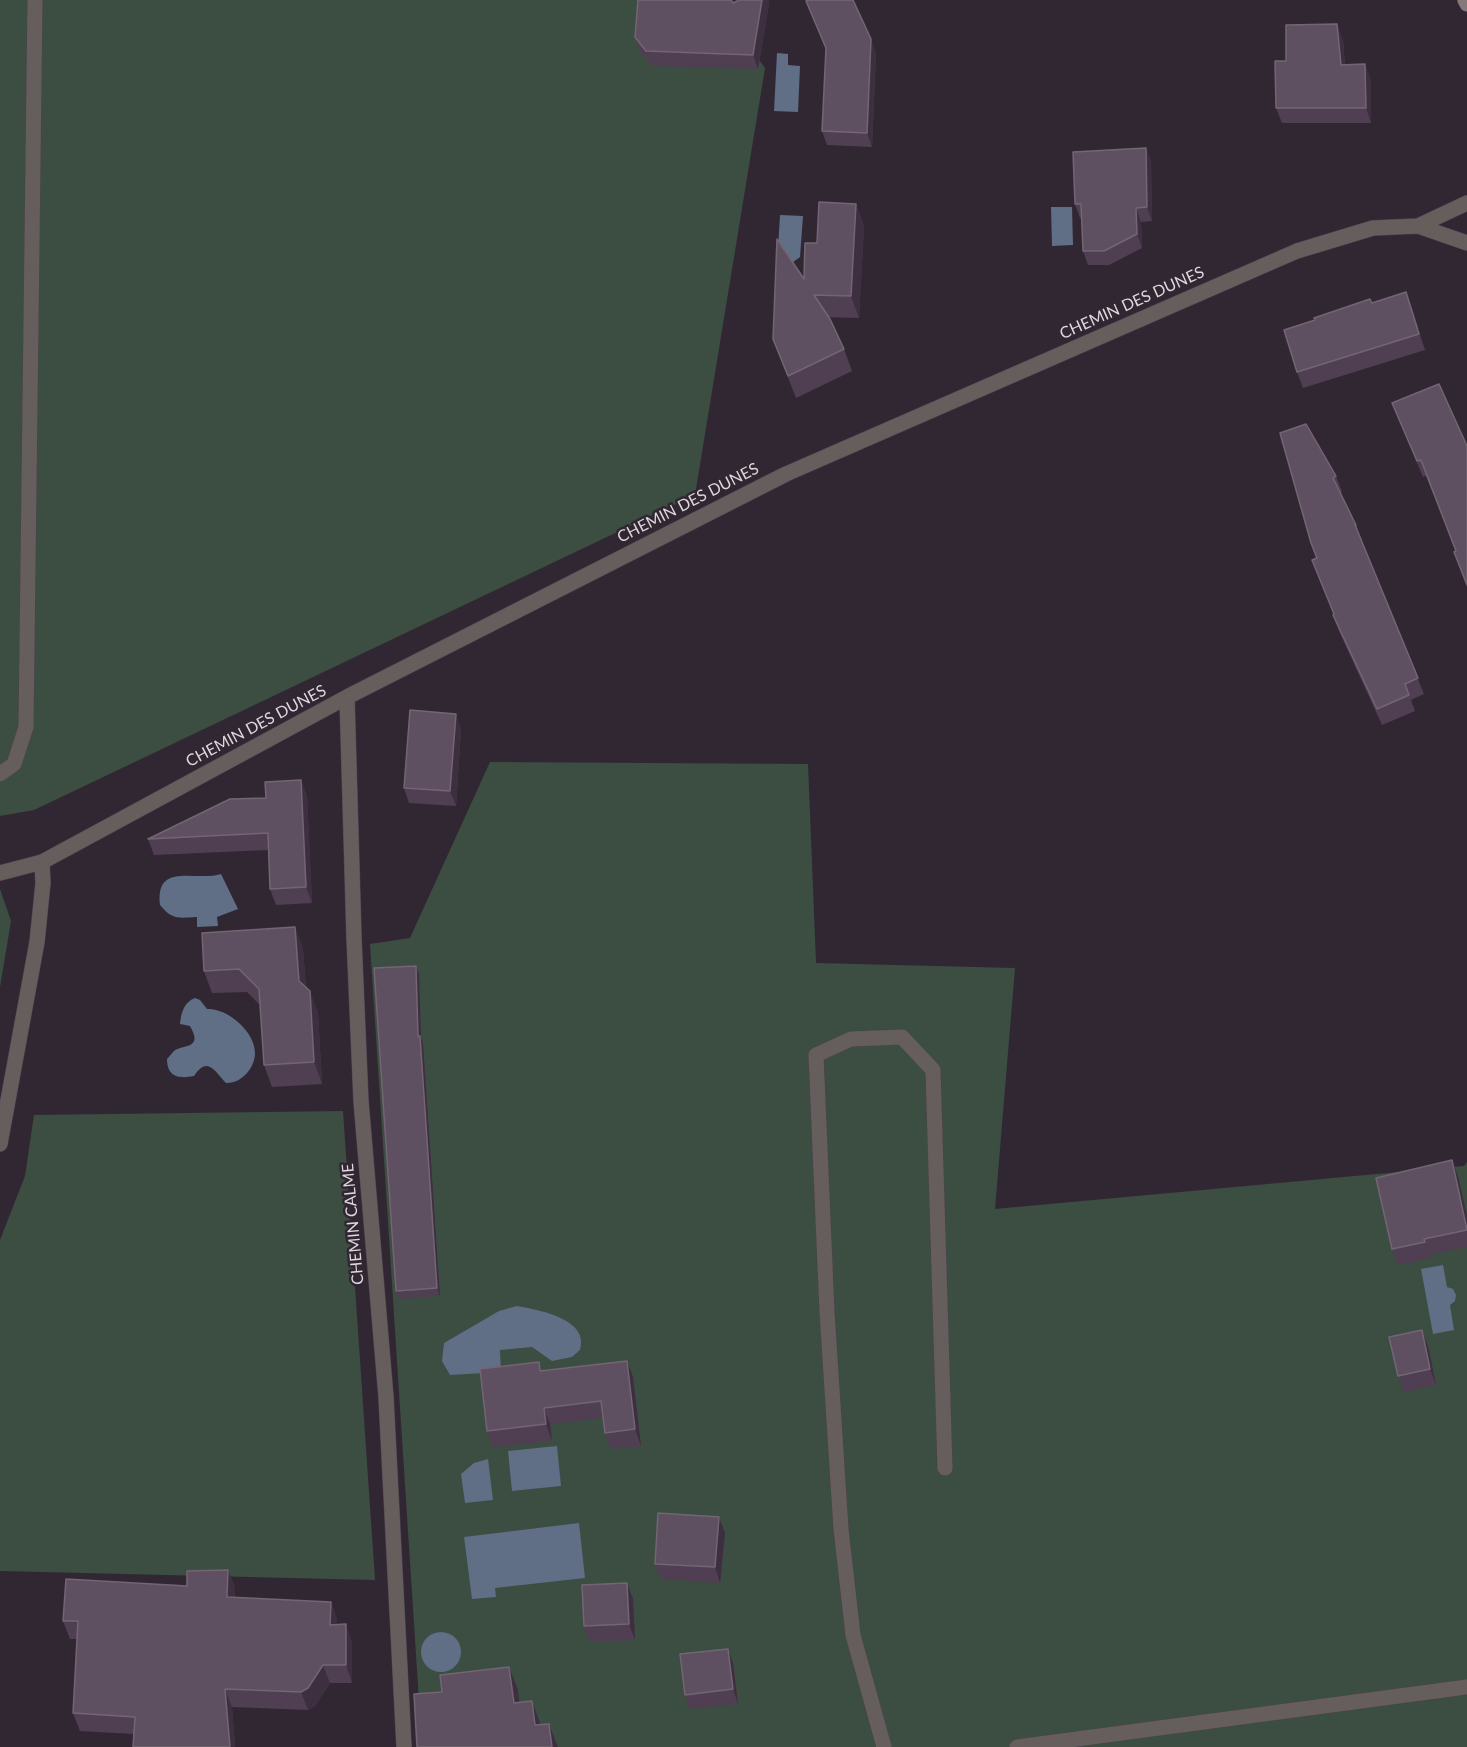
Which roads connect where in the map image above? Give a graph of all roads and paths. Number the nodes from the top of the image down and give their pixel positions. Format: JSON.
{"nodes":[{"id":1,"x":35,"y":0,"type":"edge"},
{"id":2,"x":1467,"y":203,"type":"edge"},
{"id":3,"x":1418,"y":226,"type":"junction"},
{"id":4,"x":1467,"y":243,"type":"edge"},
{"id":5,"x":347,"y":697,"type":"junction"},
{"id":6,"x":0,"y":774,"type":"edge"},
{"id":7,"x":42,"y":862,"type":"junction"},
{"id":8,"x":0,"y":873,"type":"edge"},
{"id":9,"x":0,"y":1144,"type":"edge"},
{"id":10,"x":945,"y":1468,"type":"dead end"},
{"id":11,"x":1467,"y":1687,"type":"edge"},
{"id":12,"x":404,"y":1747,"type":"edge"},
{"id":13,"x":885,"y":1747,"type":"edge"},
{"id":14,"x":1017,"y":1747,"type":"edge"}],
"edges":[{"from":1,"to":6,"type":"street"},
{"from":2,"to":3,"type":"street","name":"CHEMIN DES DUNES"},
{"from":3,"to":4,"type":"street","name":"CHEMIN DES DUNES"},
{"from":3,"to":5,"type":"street","name":"CHEMIN DES DUNES"},
{"from":5,"to":7,"type":"street","name":"CHEMIN DES DUNES"},
{"from":5,"to":12,"type":"street","name":"CHEMIN CALME"},
{"from":7,"to":8,"type":"street","name":"CHEMIN DES DUNES"},
{"from":7,"to":9,"type":"street"},
{"from":10,"to":13,"type":"street"},
{"from":11,"to":14,"type":"street"}]}
